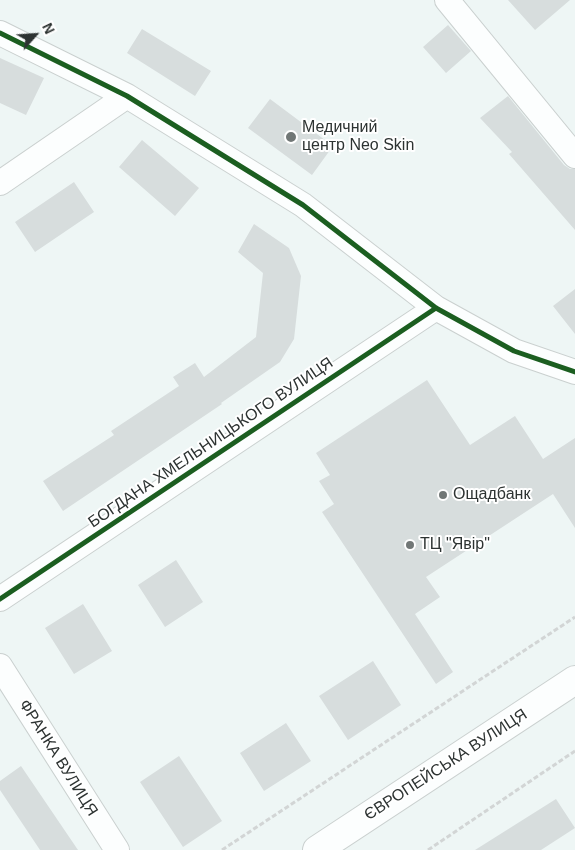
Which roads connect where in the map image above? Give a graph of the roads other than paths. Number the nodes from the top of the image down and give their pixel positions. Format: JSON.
{"nodes":[{"id":1,"x":447,"y":0,"type":"edge"},
{"id":2,"x":0,"y":33,"type":"edge"},
{"id":3,"x":127,"y":96,"type":"junction"},
{"id":4,"x":575,"y":156,"type":"edge"},
{"id":5,"x":0,"y":183,"type":"edge"},
{"id":6,"x":436,"y":308,"type":"junction"},
{"id":7,"x":575,"y":372,"type":"edge"},
{"id":8,"x":0,"y":599,"type":"edge"},
{"id":9,"x":0,"y":666,"type":"edge"},
{"id":10,"x":575,"y":680,"type":"edge"},
{"id":11,"x":117,"y":850,"type":"edge"},
{"id":12,"x":317,"y":850,"type":"edge"}],
"edges":[{"from":1,"to":4,"type":"street"},
{"from":2,"to":3,"type":"street"},
{"from":3,"to":5,"type":"street"},
{"from":3,"to":6,"type":"street"},
{"from":6,"to":7,"type":"street"},
{"from":6,"to":8,"type":"street","name":"БОГДАНА ХМЕЛЬНИЦЬКОГО ВУЛИЦЯ"},
{"from":9,"to":11,"type":"street","name":"ФРАНКА ВУЛИЦЯ"},
{"from":10,"to":12,"type":"street","name":"ЄВРОПЕЙСЬКА ВУЛИЦЯ"}]}
